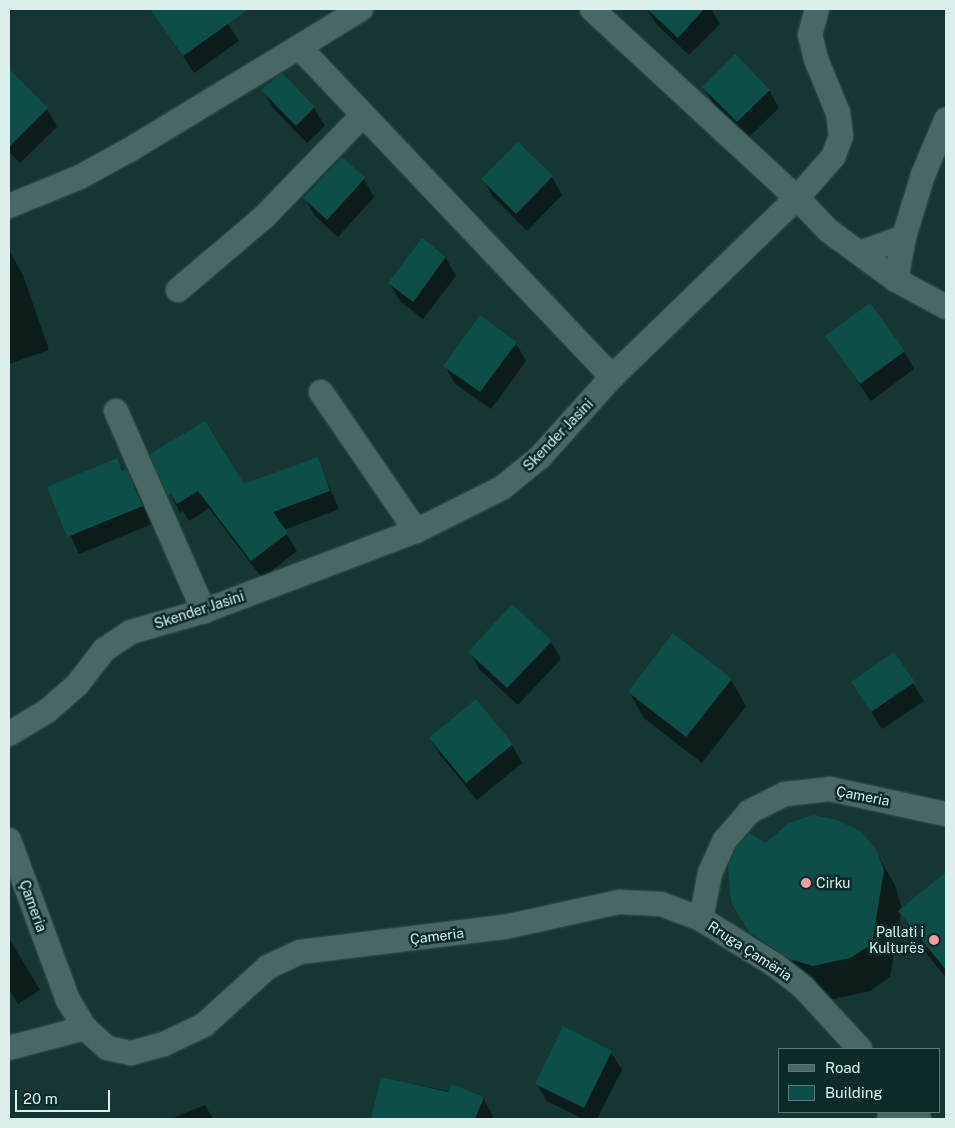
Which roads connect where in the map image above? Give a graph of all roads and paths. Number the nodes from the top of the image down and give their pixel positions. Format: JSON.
{"nodes":[{"id":1,"x":361,"y":9,"type":"edge"},
{"id":2,"x":592,"y":9,"type":"edge"},
{"id":3,"x":816,"y":9,"type":"edge"},
{"id":4,"x":298,"y":47,"type":"junction"},
{"id":5,"x":364,"y":115,"type":"junction"},
{"id":6,"x":946,"y":120,"type":"edge"},
{"id":7,"x":797,"y":198,"type":"junction"},
{"id":8,"x":9,"y":206,"type":"edge"},
{"id":9,"x":904,"y":237,"type":"junction"},
{"id":10,"x":860,"y":253,"type":"junction"},
{"id":11,"x":896,"y":280,"type":"junction"},
{"id":12,"x":178,"y":290,"type":"dead end"},
{"id":13,"x":946,"y":307,"type":"edge"},
{"id":14,"x":612,"y":377,"type":"junction"},
{"id":15,"x":321,"y":392,"type":"dead end"},
{"id":16,"x":116,"y":411,"type":"dead end"},
{"id":17,"x":416,"y":531,"type":"junction"},
{"id":18,"x":204,"y":611,"type":"junction"},
{"id":19,"x":9,"y":734,"type":"edge"},
{"id":20,"x":946,"y":814,"type":"edge"},
{"id":21,"x":9,"y":840,"type":"edge"},
{"id":22,"x":701,"y":919,"type":"junction"},
{"id":23,"x":84,"y":1028,"type":"junction"},
{"id":24,"x":9,"y":1048,"type":"edge"},
{"id":25,"x":859,"y":1048,"type":"edge"}],
"edges":[{"from":1,"to":4,"type":"street"},
{"from":2,"to":7,"type":"street"},
{"from":3,"to":7,"type":"street","name":"Skender Jasini"},
{"from":4,"to":5,"type":"street"},
{"from":4,"to":8,"type":"street"},
{"from":5,"to":12,"type":"street"},
{"from":5,"to":14,"type":"street"},
{"from":6,"to":9,"type":"street"},
{"from":7,"to":10,"type":"street"},
{"from":7,"to":14,"type":"street","name":"Skender Jasini"},
{"from":9,"to":10,"type":"street"},
{"from":9,"to":11,"type":"street"},
{"from":10,"to":11,"type":"street"},
{"from":11,"to":13,"type":"street"},
{"from":14,"to":17,"type":"street","name":"Skender Jasini"},
{"from":15,"to":17,"type":"street"},
{"from":16,"to":18,"type":"street"},
{"from":17,"to":18,"type":"street","name":"Skender Jasini"},
{"from":18,"to":19,"type":"street","name":"Skender Jasini"},
{"from":20,"to":22,"type":"street","name":"Çameria"},
{"from":21,"to":23,"type":"street","name":"Çameria"},
{"from":22,"to":23,"type":"street","name":"Çameria"},
{"from":22,"to":25,"type":"street","name":"Rruga Çamëria"},
{"from":23,"to":24,"type":"street"}]}
